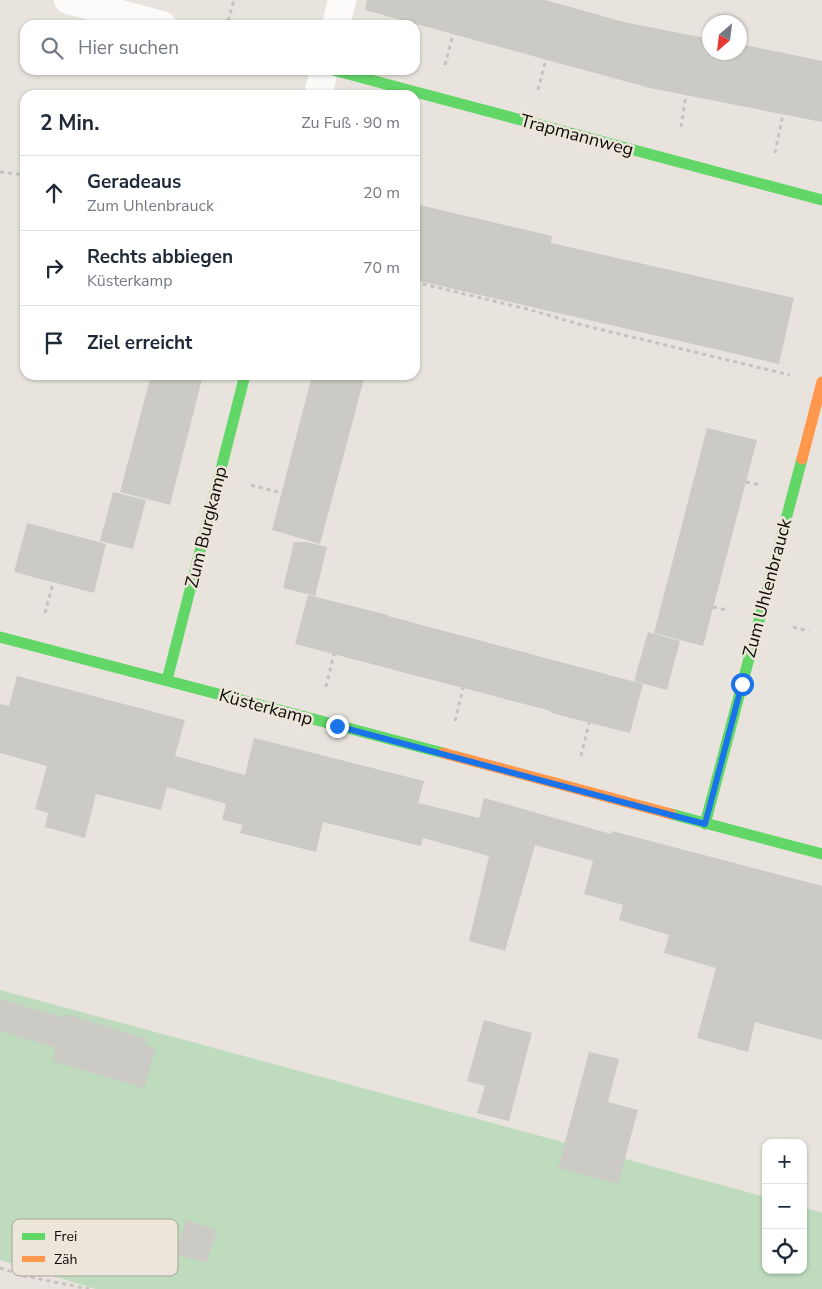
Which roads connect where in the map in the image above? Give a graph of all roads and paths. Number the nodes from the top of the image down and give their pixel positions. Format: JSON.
{"nodes":[{"id":1,"x":68,"y":0,"type":"edge"},
{"id":2,"x":234,"y":0,"type":"edge"},
{"id":3,"x":342,"y":0,"type":"edge"},
{"id":4,"x":143,"y":20,"type":"edge"},
{"id":5,"x":229,"y":20,"type":"edge"},
{"id":6,"x":337,"y":20,"type":"edge"},
{"id":7,"x":453,"y":34,"type":"dead end"},
{"id":8,"x":546,"y":59,"type":"dead end"},
{"id":9,"x":444,"y":69,"type":"dead end"},
{"id":10,"x":323,"y":75,"type":"edge"},
{"id":11,"x":351,"y":75,"type":"edge"},
{"id":12,"x":319,"y":90,"type":"edge"},
{"id":13,"x":407,"y":90,"type":"edge"},
{"id":14,"x":420,"y":93,"type":"edge"},
{"id":15,"x":537,"y":94,"type":"dead end"},
{"id":16,"x":686,"y":95,"type":"dead end"},
{"id":17,"x":783,"y":114,"type":"dead end"},
{"id":18,"x":680,"y":132,"type":"dead end"},
{"id":19,"x":774,"y":157,"type":"dead end"},
{"id":20,"x":0,"y":172,"type":"edge"},
{"id":21,"x":20,"y":174,"type":"edge"},
{"id":22,"x":822,"y":200,"type":"edge"},
{"id":23,"x":420,"y":283,"type":"edge"},
{"id":24,"x":244,"y":380,"type":"edge"},
{"id":25,"x":822,"y":382,"type":"edge"},
{"id":26,"x":244,"y":483,"type":"dead end"},
{"id":27,"x":282,"y":493,"type":"dead end"},
{"id":28,"x":53,"y":583,"type":"dead end"},
{"id":29,"x":43,"y":619,"type":"dead end"},
{"id":30,"x":0,"y":637,"type":"edge"},
{"id":31,"x":334,"y":654,"type":"dead end"},
{"id":32,"x":167,"y":680,"type":"junction"},
{"id":33,"x":463,"y":688,"type":"dead end"},
{"id":34,"x":324,"y":693,"type":"dead end"},
{"id":35,"x":589,"y":723,"type":"dead end"},
{"id":36,"x":453,"y":726,"type":"dead end"},
{"id":37,"x":580,"y":760,"type":"dead end"},
{"id":38,"x":705,"y":824,"type":"junction"},
{"id":39,"x":822,"y":854,"type":"edge"},
{"id":40,"x":0,"y":1268,"type":"edge"},
{"id":41,"x":12,"y":1272,"type":"edge"},
{"id":42,"x":25,"y":1276,"type":"edge"},
{"id":43,"x":90,"y":1289,"type":"edge"}],
"edges":[{"from":1,"to":4,"type":"street"},
{"from":2,"to":5,"type":"path"},
{"from":3,"to":6,"type":"street"},
{"from":7,"to":9,"type":"path"},
{"from":8,"to":15,"type":"path"},
{"from":10,"to":12,"type":"street"},
{"from":11,"to":13,"type":"street","name":"Trapmannweg"},
{"from":14,"to":22,"type":"street","name":"Trapmannweg"},
{"from":16,"to":18,"type":"path"},
{"from":17,"to":19,"type":"path"},
{"from":20,"to":21,"type":"path"},
{"from":23,"to":25,"type":"path"},
{"from":24,"to":32,"type":"street","name":"Zum Burgkamp"},
{"from":25,"to":38,"type":"street","name":"Zum Uhlenbrauck"},
{"from":26,"to":27,"type":"path"},
{"from":28,"to":29,"type":"path"},
{"from":30,"to":32,"type":"street","name":"Küsterkamp"},
{"from":31,"to":34,"type":"path"},
{"from":32,"to":38,"type":"street","name":"Küsterkamp"},
{"from":33,"to":36,"type":"path"},
{"from":35,"to":37,"type":"path"},
{"from":38,"to":39,"type":"street","name":"Küsterkamp"},
{"from":40,"to":41,"type":"path"},
{"from":42,"to":43,"type":"path"}]}
